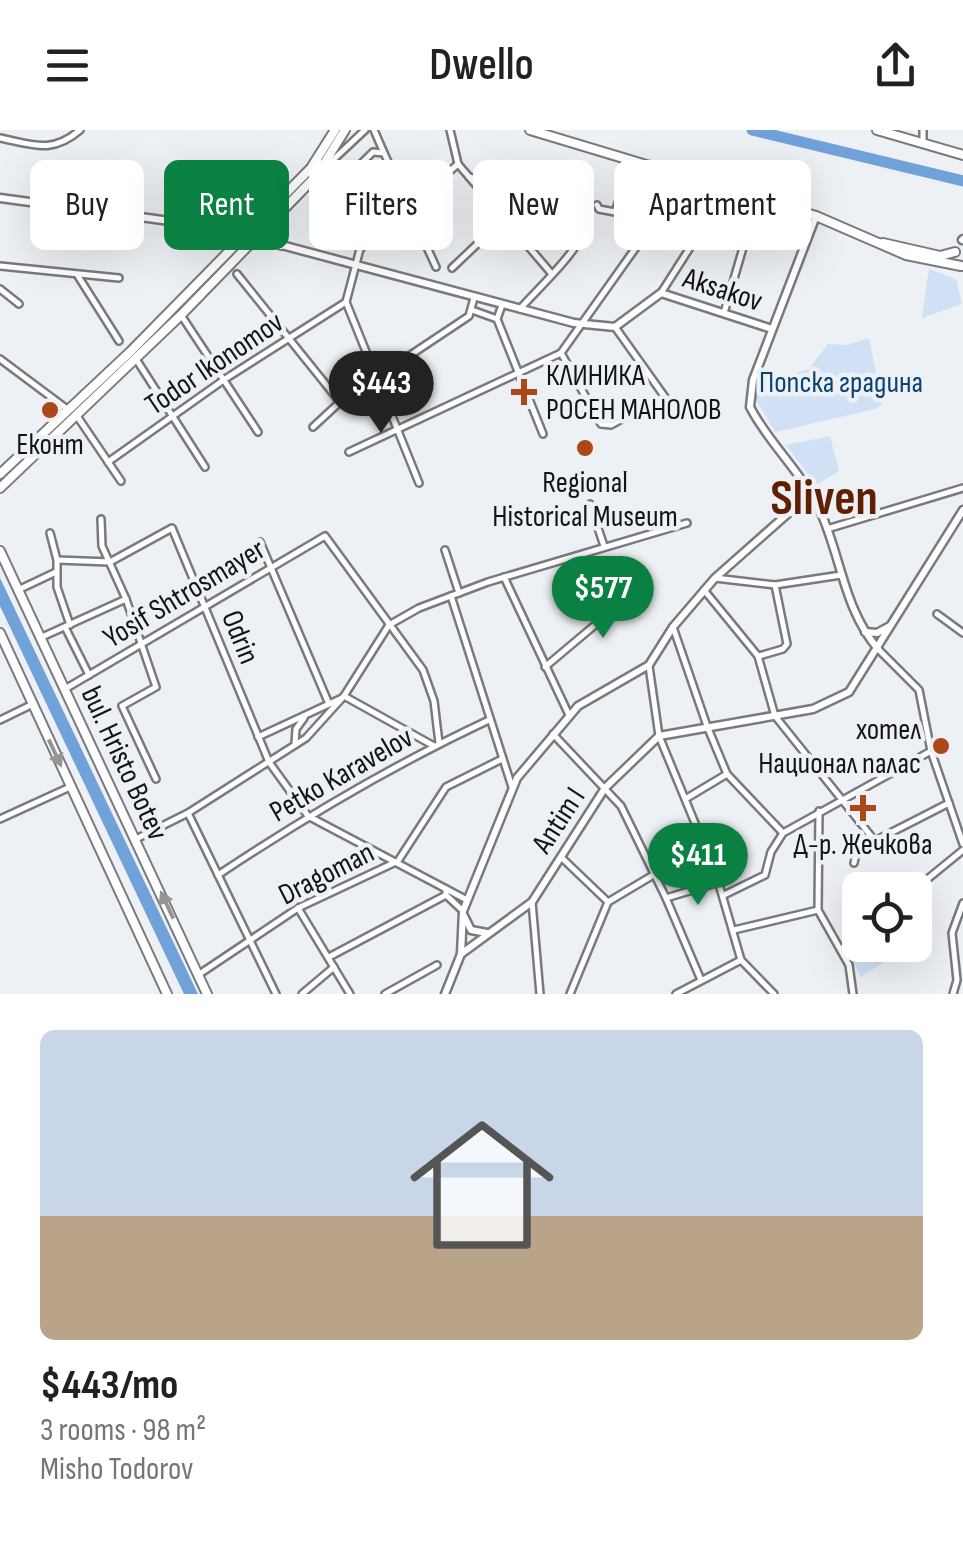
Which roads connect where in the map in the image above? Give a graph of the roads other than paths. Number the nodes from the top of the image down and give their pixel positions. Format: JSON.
{"nodes":[{"id":1,"x":80,"y":130,"type":"edge"},
{"id":2,"x":335,"y":130,"type":"edge"},
{"id":3,"x":345,"y":130,"type":"edge"},
{"id":4,"x":365,"y":130,"type":"edge"},
{"id":5,"x":374,"y":130,"type":"edge"},
{"id":6,"x":450,"y":130,"type":"edge"},
{"id":7,"x":530,"y":130,"type":"edge"},
{"id":8,"x":877,"y":130,"type":"edge"},
{"id":9,"x":924,"y":130,"type":"edge"},
{"id":10,"x":0,"y":138,"type":"edge"},
{"id":11,"x":923,"y":143,"type":"junction"},
{"id":12,"x":385,"y":155,"type":"junction"},
{"id":13,"x":963,"y":155,"type":"edge"},
{"id":14,"x":327,"y":160,"type":"edge"},
{"id":15,"x":334,"y":160,"type":"edge"},
{"id":16,"x":365,"y":160,"type":"edge"},
{"id":17,"x":387,"y":160,"type":"edge"},
{"id":18,"x":629,"y":160,"type":"edge"},
{"id":19,"x":458,"y":164,"type":"junction"},
{"id":20,"x":453,"y":168,"type":"edge"},
{"id":21,"x":469,"y":177,"type":"junction"},
{"id":22,"x":473,"y":178,"type":"edge"},
{"id":23,"x":473,"y":182,"type":"edge"},
{"id":24,"x":309,"y":184,"type":"edge"},
{"id":25,"x":289,"y":194,"type":"edge"},
{"id":26,"x":0,"y":198,"type":"edge"},
{"id":27,"x":289,"y":204,"type":"edge"},
{"id":28,"x":597,"y":205,"type":"dead end"},
{"id":29,"x":614,"y":212,"type":"edge"},
{"id":30,"x":811,"y":214,"type":"edge"},
{"id":31,"x":816,"y":216,"type":"junction"},
{"id":32,"x":164,"y":220,"type":"edge"},
{"id":33,"x":963,"y":239,"type":"edge"},
{"id":34,"x":873,"y":241,"type":"junction"},
{"id":35,"x":289,"y":247,"type":"edge"},
{"id":36,"x":473,"y":249,"type":"edge"},
{"id":37,"x":231,"y":250,"type":"edge"},
{"id":38,"x":239,"y":250,"type":"edge"},
{"id":39,"x":360,"y":250,"type":"edge"},
{"id":40,"x":428,"y":250,"type":"edge"},
{"id":41,"x":531,"y":250,"type":"edge"},
{"id":42,"x":571,"y":250,"type":"edge"},
{"id":43,"x":635,"y":250,"type":"edge"},
{"id":44,"x":228,"y":252,"type":"joint"},
{"id":45,"x":955,"y":252,"type":"junction"},
{"id":46,"x":0,"y":266,"type":"edge"},
{"id":47,"x":356,"y":266,"type":"junction"},
{"id":48,"x":436,"y":267,"type":"dead end"},
{"id":49,"x":962,"y":267,"type":"edge"},
{"id":50,"x":452,"y":268,"type":"dead end"},
{"id":51,"x":551,"y":273,"type":"junction"},
{"id":52,"x":77,"y":274,"type":"junction"},
{"id":53,"x":237,"y":274,"type":"dead end"},
{"id":54,"x":119,"y":278,"type":"dead end"},
{"id":55,"x":0,"y":289,"type":"edge"},
{"id":56,"x":661,"y":293,"type":"junction"},
{"id":57,"x":474,"y":298,"type":"junction"},
{"id":58,"x":346,"y":302,"type":"junction"},
{"id":59,"x":18,"y":304,"type":"dead end"},
{"id":60,"x":502,"y":305,"type":"junction"},
{"id":61,"x":520,"y":309,"type":"junction"},
{"id":62,"x":472,"y":310,"type":"junction"},
{"id":63,"x":724,"y":313,"type":"junction"},
{"id":64,"x":181,"y":315,"type":"junction"},
{"id":65,"x":497,"y":318,"type":"junction"},
{"id":66,"x":584,"y":323,"type":"junction"},
{"id":67,"x":614,"y":327,"type":"junction"},
{"id":68,"x":772,"y":329,"type":"junction"},
{"id":69,"x":289,"y":339,"type":"junction"},
{"id":70,"x":119,"y":341,"type":"dead end"},
{"id":71,"x":561,"y":354,"type":"junction"},
{"id":72,"x":0,"y":359,"type":"edge"},
{"id":73,"x":136,"y":359,"type":"junction"},
{"id":74,"x":519,"y":373,"type":"junction"},
{"id":75,"x":376,"y":376,"type":"junction"},
{"id":76,"x":225,"y":380,"type":"junction"},
{"id":77,"x":667,"y":400,"type":"dead end"},
{"id":78,"x":340,"y":402,"type":"junction"},
{"id":79,"x":74,"y":413,"type":"junction"},
{"id":80,"x":629,"y":416,"type":"dead end"},
{"id":81,"x":171,"y":418,"type":"junction"},
{"id":82,"x":313,"y":427,"type":"dead end"},
{"id":83,"x":397,"y":429,"type":"junction"},
{"id":84,"x":258,"y":432,"type":"dead end"},
{"id":85,"x":542,"y":434,"type":"dead end"},
{"id":86,"x":349,"y":452,"type":"dead end"},
{"id":87,"x":108,"y":462,"type":"junction"},
{"id":88,"x":204,"y":467,"type":"dead end"},
{"id":89,"x":120,"y":482,"type":"dead end"},
{"id":90,"x":2,"y":483,"type":"edge"},
{"id":91,"x":419,"y":483,"type":"dead end"},
{"id":92,"x":963,"y":488,"type":"edge"},
{"id":93,"x":810,"y":494,"type":"junction"},
{"id":94,"x":590,"y":504,"type":"dead end"},
{"id":95,"x":963,"y":510,"type":"edge"},
{"id":96,"x":100,"y":519,"type":"dead end"},
{"id":97,"x":687,"y":523,"type":"dead end"},
{"id":98,"x":827,"y":529,"type":"junction"},
{"id":99,"x":50,"y":533,"type":"dead end"},
{"id":100,"x":260,"y":542,"type":"dead end"},
{"id":101,"x":604,"y":546,"type":"junction"},
{"id":102,"x":445,"y":550,"type":"dead end"},
{"id":103,"x":0,"y":551,"type":"edge"},
{"id":104,"x":58,"y":560,"type":"junction"},
{"id":105,"x":110,"y":562,"type":"junction"},
{"id":106,"x":271,"y":568,"type":"junction"},
{"id":107,"x":56,"y":572,"type":"junction"},
{"id":108,"x":841,"y":574,"type":"junction"},
{"id":109,"x":503,"y":577,"type":"junction"},
{"id":110,"x":714,"y":578,"type":"junction"},
{"id":111,"x":775,"y":585,"type":"junction"},
{"id":112,"x":638,"y":588,"type":"dead end"},
{"id":113,"x":18,"y":590,"type":"junction"},
{"id":114,"x":704,"y":590,"type":"junction"},
{"id":115,"x":455,"y":594,"type":"junction"},
{"id":116,"x":126,"y":599,"type":"junction"},
{"id":117,"x":205,"y":608,"type":"junction"},
{"id":118,"x":937,"y":614,"type":"dead end"},
{"id":119,"x":389,"y":625,"type":"junction"},
{"id":120,"x":893,"y":625,"type":"junction"},
{"id":121,"x":67,"y":626,"type":"junction"},
{"id":122,"x":674,"y":627,"type":"junction"},
{"id":123,"x":864,"y":632,"type":"junction"},
{"id":124,"x":0,"y":633,"type":"edge"},
{"id":125,"x":963,"y":633,"type":"edge"},
{"id":126,"x":41,"y":638,"type":"junction"},
{"id":127,"x":143,"y":644,"type":"junction"},
{"id":128,"x":878,"y":649,"type":"junction"},
{"id":129,"x":758,"y":656,"type":"junction"},
{"id":130,"x":649,"y":665,"type":"junction"},
{"id":131,"x":545,"y":666,"type":"junction"},
{"id":132,"x":89,"y":676,"type":"junction"},
{"id":133,"x":65,"y":688,"type":"junction"},
{"id":134,"x":344,"y":696,"type":"junction"},
{"id":135,"x":33,"y":704,"type":"junction"},
{"id":136,"x":329,"y":704,"type":"junction"},
{"id":137,"x":308,"y":714,"type":"junction"},
{"id":138,"x":569,"y":714,"type":"junction"},
{"id":139,"x":775,"y":716,"type":"junction"},
{"id":140,"x":0,"y":720,"type":"edge"},
{"id":141,"x":490,"y":720,"type":"junction"},
{"id":142,"x":707,"y":726,"type":"junction"},
{"id":143,"x":553,"y":734,"type":"junction"},
{"id":144,"x":659,"y":736,"type":"junction"},
{"id":145,"x":258,"y":737,"type":"junction"},
{"id":146,"x":436,"y":744,"type":"junction"},
{"id":147,"x":290,"y":750,"type":"junction"},
{"id":148,"x":932,"y":751,"type":"junction"},
{"id":149,"x":502,"y":759,"type":"junction"},
{"id":150,"x":269,"y":762,"type":"junction"},
{"id":151,"x":728,"y":774,"type":"junction"},
{"id":152,"x":156,"y":779,"type":"dead end"},
{"id":153,"x":71,"y":787,"type":"junction"},
{"id":154,"x":512,"y":787,"type":"junction"},
{"id":155,"x":605,"y":788,"type":"junction"},
{"id":156,"x":686,"y":798,"type":"junction"},
{"id":157,"x":842,"y":798,"type":"junction"},
{"id":158,"x":949,"y":803,"type":"junction"},
{"id":159,"x":820,"y":811,"type":"junction"},
{"id":160,"x":188,"y":813,"type":"junction"},
{"id":161,"x":308,"y":816,"type":"junction"},
{"id":162,"x":0,"y":819,"type":"edge"},
{"id":163,"x":960,"y":826,"type":"edge"},
{"id":164,"x":783,"y":833,"type":"junction"},
{"id":165,"x":136,"y":839,"type":"junction"},
{"id":166,"x":875,"y":841,"type":"junction"},
{"id":167,"x":963,"y":847,"type":"edge"},
{"id":168,"x":562,"y":858,"type":"junction"},
{"id":169,"x":398,"y":861,"type":"junction"},
{"id":170,"x":854,"y":863,"type":"dead end"},
{"id":171,"x":655,"y":874,"type":"junction"},
{"id":172,"x":932,"y":874,"type":"edge"},
{"id":173,"x":218,"y":875,"type":"junction"},
{"id":174,"x":719,"y":882,"type":"junction"},
{"id":175,"x":446,"y":892,"type":"junction"},
{"id":176,"x":724,"y":895,"type":"junction"},
{"id":177,"x":666,"y":898,"type":"junction"},
{"id":178,"x":467,"y":900,"type":"junction"},
{"id":179,"x":532,"y":902,"type":"junction"},
{"id":180,"x":608,"y":902,"type":"junction"},
{"id":181,"x":963,"y":904,"type":"edge"},
{"id":182,"x":298,"y":908,"type":"junction"},
{"id":183,"x":818,"y":910,"type":"junction"},
{"id":184,"x":463,"y":911,"type":"junction"},
{"id":185,"x":733,"y":930,"type":"junction"},
{"id":186,"x":488,"y":932,"type":"junction"},
{"id":187,"x":250,"y":942,"type":"junction"},
{"id":188,"x":841,"y":949,"type":"joint"},
{"id":189,"x":461,"y":954,"type":"junction"},
{"id":190,"x":328,"y":957,"type":"junction"},
{"id":191,"x":742,"y":960,"type":"junction"},
{"id":192,"x":437,"y":965,"type":"dead end"},
{"id":193,"x":334,"y":967,"type":"junction"},
{"id":194,"x":198,"y":974,"type":"junction"},
{"id":195,"x":700,"y":980,"type":"junction"},
{"id":196,"x":960,"y":980,"type":"edge"},
{"id":197,"x":449,"y":993,"type":"edge"},
{"id":198,"x":168,"y":994,"type":"edge"},
{"id":199,"x":207,"y":994,"type":"edge"},
{"id":200,"x":276,"y":994,"type":"edge"},
{"id":201,"x":302,"y":994,"type":"edge"},
{"id":202,"x":350,"y":994,"type":"edge"},
{"id":203,"x":385,"y":994,"type":"edge"},
{"id":204,"x":540,"y":994,"type":"edge"},
{"id":205,"x":570,"y":994,"type":"edge"},
{"id":206,"x":676,"y":994,"type":"edge"},
{"id":207,"x":774,"y":994,"type":"edge"},
{"id":208,"x":853,"y":994,"type":"edge"},
{"id":209,"x":953,"y":994,"type":"edge"}],
"edges":[{"from":1,"to":10,"type":"street"},
{"from":2,"to":25,"type":"main road"},
{"from":3,"to":14,"type":"main road"},
{"from":4,"to":15,"type":"street"},
{"from":5,"to":12,"type":"street"},
{"from":6,"to":19,"type":"street"},
{"from":7,"to":18,"type":"main road"},
{"from":8,"to":11,"type":"main road"},
{"from":9,"to":11,"type":"street"},
{"from":11,"to":13,"type":"main road"},
{"from":12,"to":16,"type":"street"},
{"from":12,"to":17,"type":"street"},
{"from":19,"to":20,"type":"street"},
{"from":19,"to":21,"type":"street"},
{"from":21,"to":22,"type":"street"},
{"from":21,"to":23,"type":"street"},
{"from":24,"to":27,"type":"main road"},
{"from":26,"to":32,"type":"street"},
{"from":28,"to":29,"type":"street"},
{"from":30,"to":31,"type":"main road"},
{"from":31,"to":34,"type":"main road"},
{"from":31,"to":68,"type":"street"},
{"from":33,"to":45,"type":"main road"},
{"from":34,"to":45,"type":"main road"},
{"from":34,"to":49,"type":"main road"},
{"from":35,"to":47,"type":"street"},
{"from":36,"to":50,"type":"street"},
{"from":37,"to":44,"type":"main road"},
{"from":38,"to":64,"type":"main road"},
{"from":39,"to":47,"type":"street"},
{"from":40,"to":48,"type":"street"},
{"from":41,"to":51,"type":"street"},
{"from":42,"to":51,"type":"street"},
{"from":43,"to":66,"type":"street"},
{"from":44,"to":79,"type":"main road"},
{"from":45,"to":49,"type":"main road"},
{"from":46,"to":52,"type":"street"},
{"from":47,"to":57,"type":"street"},
{"from":47,"to":58,"type":"street"},
{"from":51,"to":61,"type":"street"},
{"from":52,"to":54,"type":"street"},
{"from":52,"to":70,"type":"street"},
{"from":53,"to":69,"type":"street"},
{"from":55,"to":59,"type":"street"},
{"from":56,"to":63,"type":"street","name":"Aksakov"},
{"from":56,"to":63,"type":"street"},
{"from":56,"to":67,"type":"street"},
{"from":57,"to":60,"type":"street"},
{"from":57,"to":62,"type":"street"},
{"from":58,"to":69,"type":"street","name":"Todor Ikonomov"},
{"from":58,"to":75,"type":"street"},
{"from":60,"to":61,"type":"street"},
{"from":60,"to":65,"type":"street"},
{"from":61,"to":66,"type":"street"},
{"from":62,"to":65,"type":"street"},
{"from":62,"to":75,"type":"street"},
{"from":63,"to":68,"type":"street","name":"Aksakov"},
{"from":64,"to":73,"type":"main road"},
{"from":64,"to":76,"type":"street"},
{"from":65,"to":74,"type":"street"},
{"from":66,"to":67,"type":"street"},
{"from":66,"to":71,"type":"street"},
{"from":67,"to":77,"type":"street"},
{"from":68,"to":93,"type":"street"},
{"from":69,"to":76,"type":"street","name":"Todor Ikonomov"},
{"from":69,"to":78,"type":"street"},
{"from":71,"to":74,"type":"street"},
{"from":71,"to":80,"type":"street"},
{"from":72,"to":79,"type":"street"},
{"from":73,"to":79,"type":"main road"},
{"from":73,"to":81,"type":"street"},
{"from":74,"to":83,"type":"street"},
{"from":74,"to":85,"type":"street"},
{"from":75,"to":78,"type":"street"},
{"from":75,"to":83,"type":"street"},
{"from":76,"to":81,"type":"street","name":"Todor Ikonomov"},
{"from":76,"to":84,"type":"street"},
{"from":78,"to":82,"type":"street"},
{"from":79,"to":87,"type":"street"},
{"from":79,"to":90,"type":"main road"},
{"from":81,"to":87,"type":"street","name":"Todor Ikonomov"},
{"from":81,"to":88,"type":"street"},
{"from":83,"to":86,"type":"street"},
{"from":83,"to":91,"type":"street"},
{"from":87,"to":89,"type":"street"},
{"from":92,"to":98,"type":"street"},
{"from":93,"to":98,"type":"street"},
{"from":93,"to":110,"type":"street"},
{"from":94,"to":101,"type":"street"},
{"from":95,"to":120,"type":"street"},
{"from":96,"to":105,"type":"street"},
{"from":97,"to":101,"type":"street"},
{"from":98,"to":108,"type":"street"},
{"from":99,"to":104,"type":"street"},
{"from":100,"to":106,"type":"street"},
{"from":101,"to":109,"type":"street"},
{"from":102,"to":115,"type":"street"},
{"from":103,"to":113,"type":"main road","name":"bul. Hristo Botev"},
{"from":104,"to":105,"type":"street"},
{"from":104,"to":107,"type":"street"},
{"from":105,"to":116,"type":"street"},
{"from":105,"to":117,"type":"street","name":"Odrin"},
{"from":106,"to":117,"type":"street","name":"Yosif Shtrosmayer"},
{"from":106,"to":119,"type":"street","name":"Yosif Shtrosmayer"},
{"from":106,"to":136,"type":"street"},
{"from":107,"to":113,"type":"street"},
{"from":107,"to":121,"type":"street"},
{"from":108,"to":111,"type":"street"},
{"from":108,"to":123,"type":"street"},
{"from":109,"to":115,"type":"street"},
{"from":109,"to":131,"type":"street"},
{"from":110,"to":111,"type":"street"},
{"from":110,"to":114,"type":"street"},
{"from":111,"to":129,"type":"street"},
{"from":112,"to":131,"type":"street"},
{"from":113,"to":126,"type":"main road","name":"bul. Hristo Botev"},
{"from":114,"to":122,"type":"street"},
{"from":114,"to":129,"type":"street"},
{"from":115,"to":119,"type":"street"},
{"from":115,"to":141,"type":"street"},
{"from":116,"to":121,"type":"street"},
{"from":116,"to":127,"type":"street"},
{"from":117,"to":127,"type":"street","name":"Yosif Shtrosmayer"},
{"from":117,"to":145,"type":"street","name":"Odrin"},
{"from":118,"to":125,"type":"street"},
{"from":119,"to":134,"type":"street"},
{"from":119,"to":146,"type":"street"},
{"from":120,"to":123,"type":"street"},
{"from":120,"to":128,"type":"street"},
{"from":121,"to":126,"type":"street"},
{"from":121,"to":132,"type":"street"},
{"from":122,"to":130,"type":"street"},
{"from":122,"to":142,"type":"street"},
{"from":123,"to":128,"type":"street"},
{"from":124,"to":135,"type":"main road","name":"bul. Hristo Botev"},
{"from":126,"to":133,"type":"main road","name":"bul. Hristo Botev"},
{"from":127,"to":132,"type":"street","name":"Yosif Shtrosmayer"},
{"from":127,"to":152,"type":"street"},
{"from":128,"to":139,"type":"street"},
{"from":128,"to":148,"type":"street"},
{"from":129,"to":139,"type":"street"},
{"from":130,"to":138,"type":"street"},
{"from":130,"to":144,"type":"street"},
{"from":131,"to":138,"type":"street"},
{"from":132,"to":133,"type":"street","name":"Yosif Shtrosmayer"},
{"from":133,"to":165,"type":"main road","name":"bul. Hristo Botev"},
{"from":134,"to":136,"type":"street"},
{"from":134,"to":146,"type":"street"},
{"from":134,"to":147,"type":"street"},
{"from":135,"to":140,"type":"street"},
{"from":135,"to":153,"type":"main road","name":"bul. Hristo Botev","one_way":true},
{"from":136,"to":137,"type":"street"},
{"from":137,"to":145,"type":"street"},
{"from":137,"to":147,"type":"street"},
{"from":138,"to":143,"type":"street"},
{"from":139,"to":142,"type":"street"},
{"from":139,"to":157,"type":"street"},
{"from":141,"to":146,"type":"street","name":"Petko Karavelov"},
{"from":141,"to":149,"type":"street"},
{"from":142,"to":144,"type":"street"},
{"from":142,"to":151,"type":"street"},
{"from":143,"to":154,"type":"street"},
{"from":143,"to":155,"type":"street"},
{"from":144,"to":155,"type":"street","name":"Antim I"},
{"from":144,"to":156,"type":"street"},
{"from":145,"to":150,"type":"street","name":"Odrin"},
{"from":146,"to":161,"type":"street","name":"Petko Karavelov"},
{"from":147,"to":150,"type":"street"},
{"from":148,"to":157,"type":"street"},
{"from":148,"to":158,"type":"street"},
{"from":149,"to":154,"type":"street"},
{"from":149,"to":169,"type":"street","name":"Dragoman"},
{"from":150,"to":160,"type":"street"},
{"from":150,"to":161,"type":"street","name":"Odrin"},
{"from":151,"to":156,"type":"street"},
{"from":151,"to":164,"type":"street"},
{"from":153,"to":162,"type":"street"},
{"from":153,"to":198,"type":"main road","name":"bul. Hristo Botev"},
{"from":154,"to":178,"type":"street"},
{"from":155,"to":168,"type":"street","name":"Antim I"},
{"from":155,"to":171,"type":"street"},
{"from":156,"to":174,"type":"street"},
{"from":157,"to":159,"type":"street"},
{"from":157,"to":166,"type":"street"},
{"from":158,"to":163,"type":"street"},
{"from":158,"to":166,"type":"street"},
{"from":159,"to":164,"type":"street"},
{"from":159,"to":183,"type":"street"},
{"from":160,"to":165,"type":"street"},
{"from":160,"to":173,"type":"street"},
{"from":161,"to":169,"type":"street"},
{"from":161,"to":173,"type":"street","name":"Petko Karavelov"},
{"from":163,"to":167,"type":"street"},
{"from":164,"to":176,"type":"street"},
{"from":194,"to":165,"type":"main road","name":"bul. Hristo Botev","one_way":true},
{"from":166,"to":170,"type":"street"},
{"from":167,"to":172,"type":"street"},
{"from":168,"to":179,"type":"street","name":"Antim I"},
{"from":168,"to":180,"type":"street"},
{"from":169,"to":175,"type":"street"},
{"from":169,"to":182,"type":"street","name":"Dragoman"},
{"from":171,"to":177,"type":"street"},
{"from":171,"to":180,"type":"street"},
{"from":173,"to":187,"type":"street"},
{"from":174,"to":176,"type":"street"},
{"from":174,"to":177,"type":"street"},
{"from":175,"to":178,"type":"street"},
{"from":175,"to":184,"type":"street"},
{"from":175,"to":190,"type":"street"},
{"from":176,"to":185,"type":"street"},
{"from":177,"to":195,"type":"street"},
{"from":178,"to":184,"type":"street"},
{"from":179,"to":186,"type":"street"},
{"from":179,"to":204,"type":"street"},
{"from":180,"to":205,"type":"street"},
{"from":181,"to":196,"type":"street"},
{"from":182,"to":187,"type":"street","name":"Dragoman"},
{"from":182,"to":190,"type":"street"},
{"from":183,"to":185,"type":"street"},
{"from":183,"to":188,"type":"street"},
{"from":184,"to":186,"type":"street"},
{"from":184,"to":189,"type":"street"},
{"from":185,"to":191,"type":"street"},
{"from":186,"to":189,"type":"street"},
{"from":187,"to":194,"type":"street","name":"Dragoman"},
{"from":187,"to":200,"type":"street"},
{"from":188,"to":208,"type":"street"},
{"from":189,"to":197,"type":"street"},
{"from":190,"to":193,"type":"street"},
{"from":191,"to":195,"type":"street"},
{"from":191,"to":207,"type":"street"},
{"from":192,"to":203,"type":"street"},
{"from":193,"to":201,"type":"street"},
{"from":193,"to":202,"type":"street"},
{"from":194,"to":199,"type":"main road","name":"bul. Hristo Botev"},
{"from":195,"to":206,"type":"street"},
{"from":196,"to":209,"type":"street"}]}
